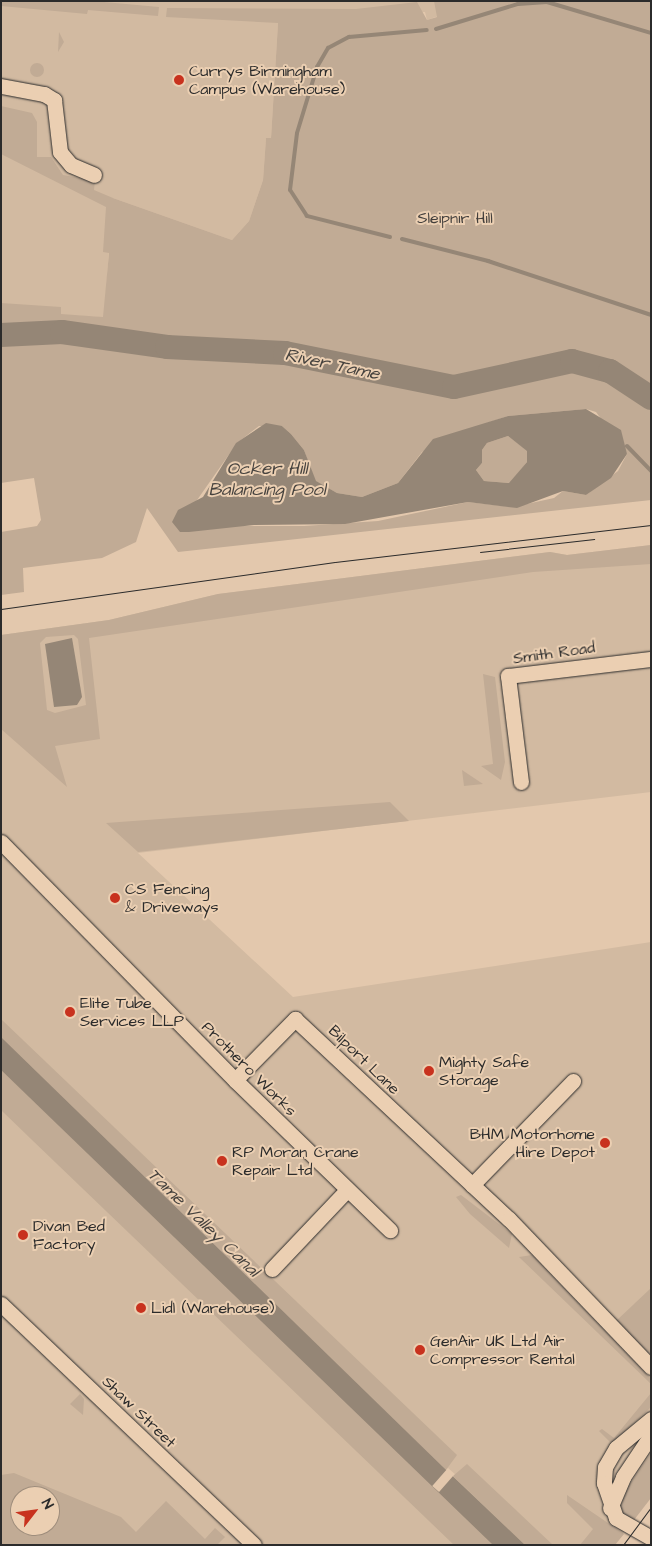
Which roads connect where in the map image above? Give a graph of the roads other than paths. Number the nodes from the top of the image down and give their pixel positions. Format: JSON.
{"nodes":[{"id":1,"x":1,"y":86,"type":"edge"},
{"id":2,"x":94,"y":175,"type":"dead end"},
{"id":3,"x":651,"y":658,"type":"edge"},
{"id":4,"x":521,"y":782,"type":"dead end"},
{"id":5,"x":1,"y":842,"type":"edge"},
{"id":6,"x":234,"y":1080,"type":"junction"},
{"id":7,"x":573,"y":1081,"type":"dead end"},
{"id":8,"x":472,"y":1185,"type":"junction"},
{"id":9,"x":347,"y":1190,"type":"junction"},
{"id":10,"x":390,"y":1230,"type":"dead end"},
{"id":11,"x":272,"y":1269,"type":"dead end"},
{"id":12,"x":1,"y":1304,"type":"edge"},
{"id":13,"x":651,"y":1368,"type":"edge"},
{"id":14,"x":651,"y":1419,"type":"edge"},
{"id":15,"x":651,"y":1436,"type":"edge"},
{"id":16,"x":610,"y":1508,"type":"junction"},
{"id":17,"x":651,"y":1538,"type":"edge"},
{"id":18,"x":254,"y":1545,"type":"edge"}],
"edges":[{"from":1,"to":2,"type":"street"},
{"from":3,"to":4,"type":"street","name":"Smith Road"},
{"from":5,"to":6,"type":"street","name":"Prothero Works"},
{"from":6,"to":8,"type":"street","name":"Bilport Lane"},
{"from":6,"to":9,"type":"street","name":"Prothero Works"},
{"from":7,"to":8,"type":"street"},
{"from":8,"to":13,"type":"street","name":"Bilport Lane"},
{"from":9,"to":10,"type":"street","name":"Prothero Works"},
{"from":9,"to":11,"type":"street"},
{"from":12,"to":18,"type":"street","name":"Shaw Street"},
{"from":14,"to":16,"type":"street"},
{"from":15,"to":16,"type":"street"},
{"from":16,"to":17,"type":"street"}]}
